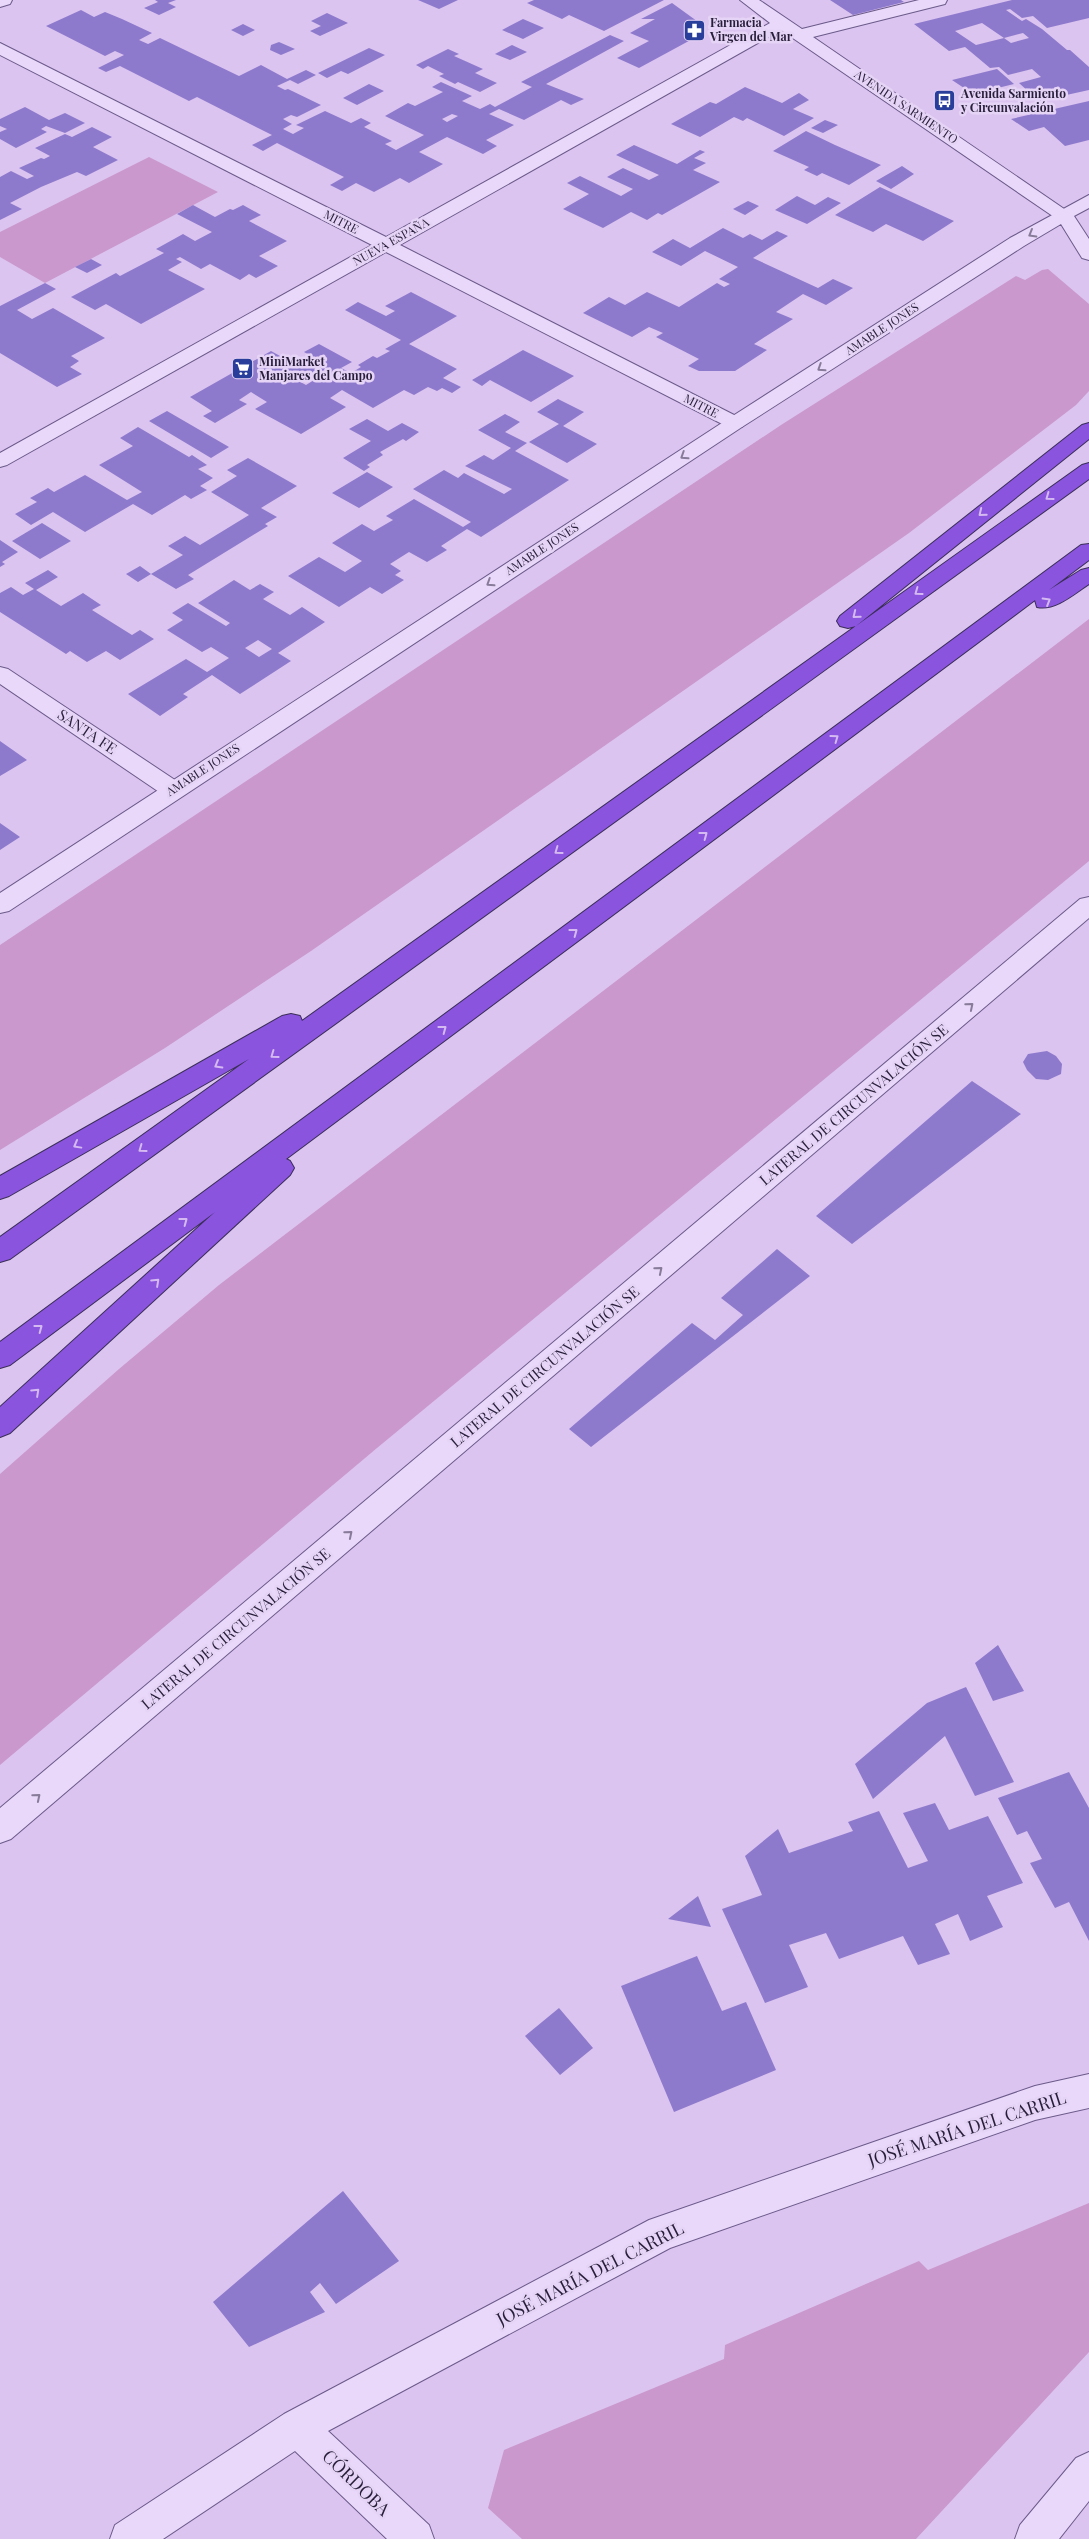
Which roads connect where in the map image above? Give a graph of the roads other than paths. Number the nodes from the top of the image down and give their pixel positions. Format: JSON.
{"nodes":[{"id":1,"x":4,"y":0,"type":"edge"},
{"id":2,"x":748,"y":0,"type":"edge"},
{"id":3,"x":939,"y":0,"type":"edge"},
{"id":4,"x":0,"y":2,"type":"edge"},
{"id":5,"x":782,"y":24,"type":"junction"},
{"id":6,"x":799,"y":35,"type":"junction"},
{"id":7,"x":0,"y":48,"type":"edge"},
{"id":8,"x":1089,"y":200,"type":"edge"},
{"id":9,"x":1064,"y":215,"type":"junction"},
{"id":10,"x":1089,"y":223,"type":"edge"},
{"id":11,"x":386,"y":245,"type":"junction"},
{"id":12,"x":1089,"y":254,"type":"edge"},
{"id":13,"x":735,"y":423,"type":"junction"},
{"id":14,"x":1089,"y":429,"type":"edge"},
{"id":15,"x":0,"y":461,"type":"edge"},
{"id":16,"x":1089,"y":469,"type":"edge"},
{"id":17,"x":1089,"y":550,"type":"edge"},
{"id":18,"x":1089,"y":575,"type":"edge"},
{"id":19,"x":0,"y":674,"type":"edge"},
{"id":20,"x":901,"y":690,"type":"junction"},
{"id":21,"x":173,"y":790,"type":"junction"},
{"id":22,"x":584,"y":832,"type":"junction"},
{"id":23,"x":0,"y":905,"type":"edge"},
{"id":24,"x":1089,"y":906,"type":"edge"},
{"id":25,"x":427,"y":944,"type":"junction"},
{"id":26,"x":404,"y":1058,"type":"junction"},
{"id":27,"x":0,"y":1189,"type":"edge"},
{"id":28,"x":0,"y":1251,"type":"edge"},
{"id":29,"x":0,"y":1357,"type":"edge"},
{"id":30,"x":0,"y":1425,"type":"edge"},
{"id":31,"x":0,"y":1828,"type":"edge"},
{"id":32,"x":1089,"y":2091,"type":"edge"},
{"id":33,"x":297,"y":2427,"type":"junction"},
{"id":34,"x":1089,"y":2471,"type":"edge"},
{"id":35,"x":129,"y":2539,"type":"edge"},
{"id":36,"x":415,"y":2539,"type":"edge"},
{"id":37,"x":1034,"y":2539,"type":"edge"}],
"edges":[{"from":1,"to":4,"type":"street"},
{"from":2,"to":5,"type":"street","name":"AVENIDA SARMIENTO"},
{"from":3,"to":6,"type":"street"},
{"from":5,"to":6,"type":"street","name":"AVENIDA SARMIENTO"},
{"from":5,"to":11,"type":"street","name":"NUEVA ESPAÑA"},
{"from":6,"to":9,"type":"street","name":"AVENIDA SARMIENTO"},
{"from":7,"to":11,"type":"street","name":"MITRE"},
{"from":8,"to":9,"type":"street","name":"AMABLE JONES"},
{"from":9,"to":10,"type":"street","name":"AVENIDA SARMIENTO"},
{"from":9,"to":12,"type":"street","name":"AVENIDA SARMIENTO"},
{"from":9,"to":13,"type":"street","name":"AMABLE JONES","one_way":true},
{"from":11,"to":13,"type":"street","name":"MITRE"},
{"from":11,"to":15,"type":"street","name":"NUEVA ESPAÑA"},
{"from":13,"to":21,"type":"street","name":"AMABLE JONES","one_way":true},
{"from":14,"to":22,"type":"highway","one_way":true},
{"from":16,"to":22,"type":"highway","one_way":true},
{"from":17,"to":20,"type":"highway"},
{"from":20,"to":18,"type":"highway","one_way":true},
{"from":19,"to":21,"type":"street","name":"SANTA FE"},
{"from":26,"to":20,"type":"highway","one_way":true},
{"from":21,"to":23,"type":"street","name":"AMABLE JONES"},
{"from":22,"to":25,"type":"highway","one_way":true},
{"from":31,"to":24,"type":"street","name":"LATERAL DE CIRCUNVALACIÓN SE","one_way":true},
{"from":25,"to":27,"type":"highway","one_way":true},
{"from":25,"to":28,"type":"highway","one_way":true},
{"from":29,"to":26,"type":"highway","one_way":true},
{"from":30,"to":26,"type":"highway","one_way":true},
{"from":32,"to":33,"type":"street","name":"JOSÉ MARÍA DEL CARRIL"},
{"from":33,"to":35,"type":"street","name":"JOSÉ MARÍA DEL CARRIL"},
{"from":33,"to":36,"type":"street","name":"CÓRDOBA"},
{"from":34,"to":37,"type":"street"}]}
